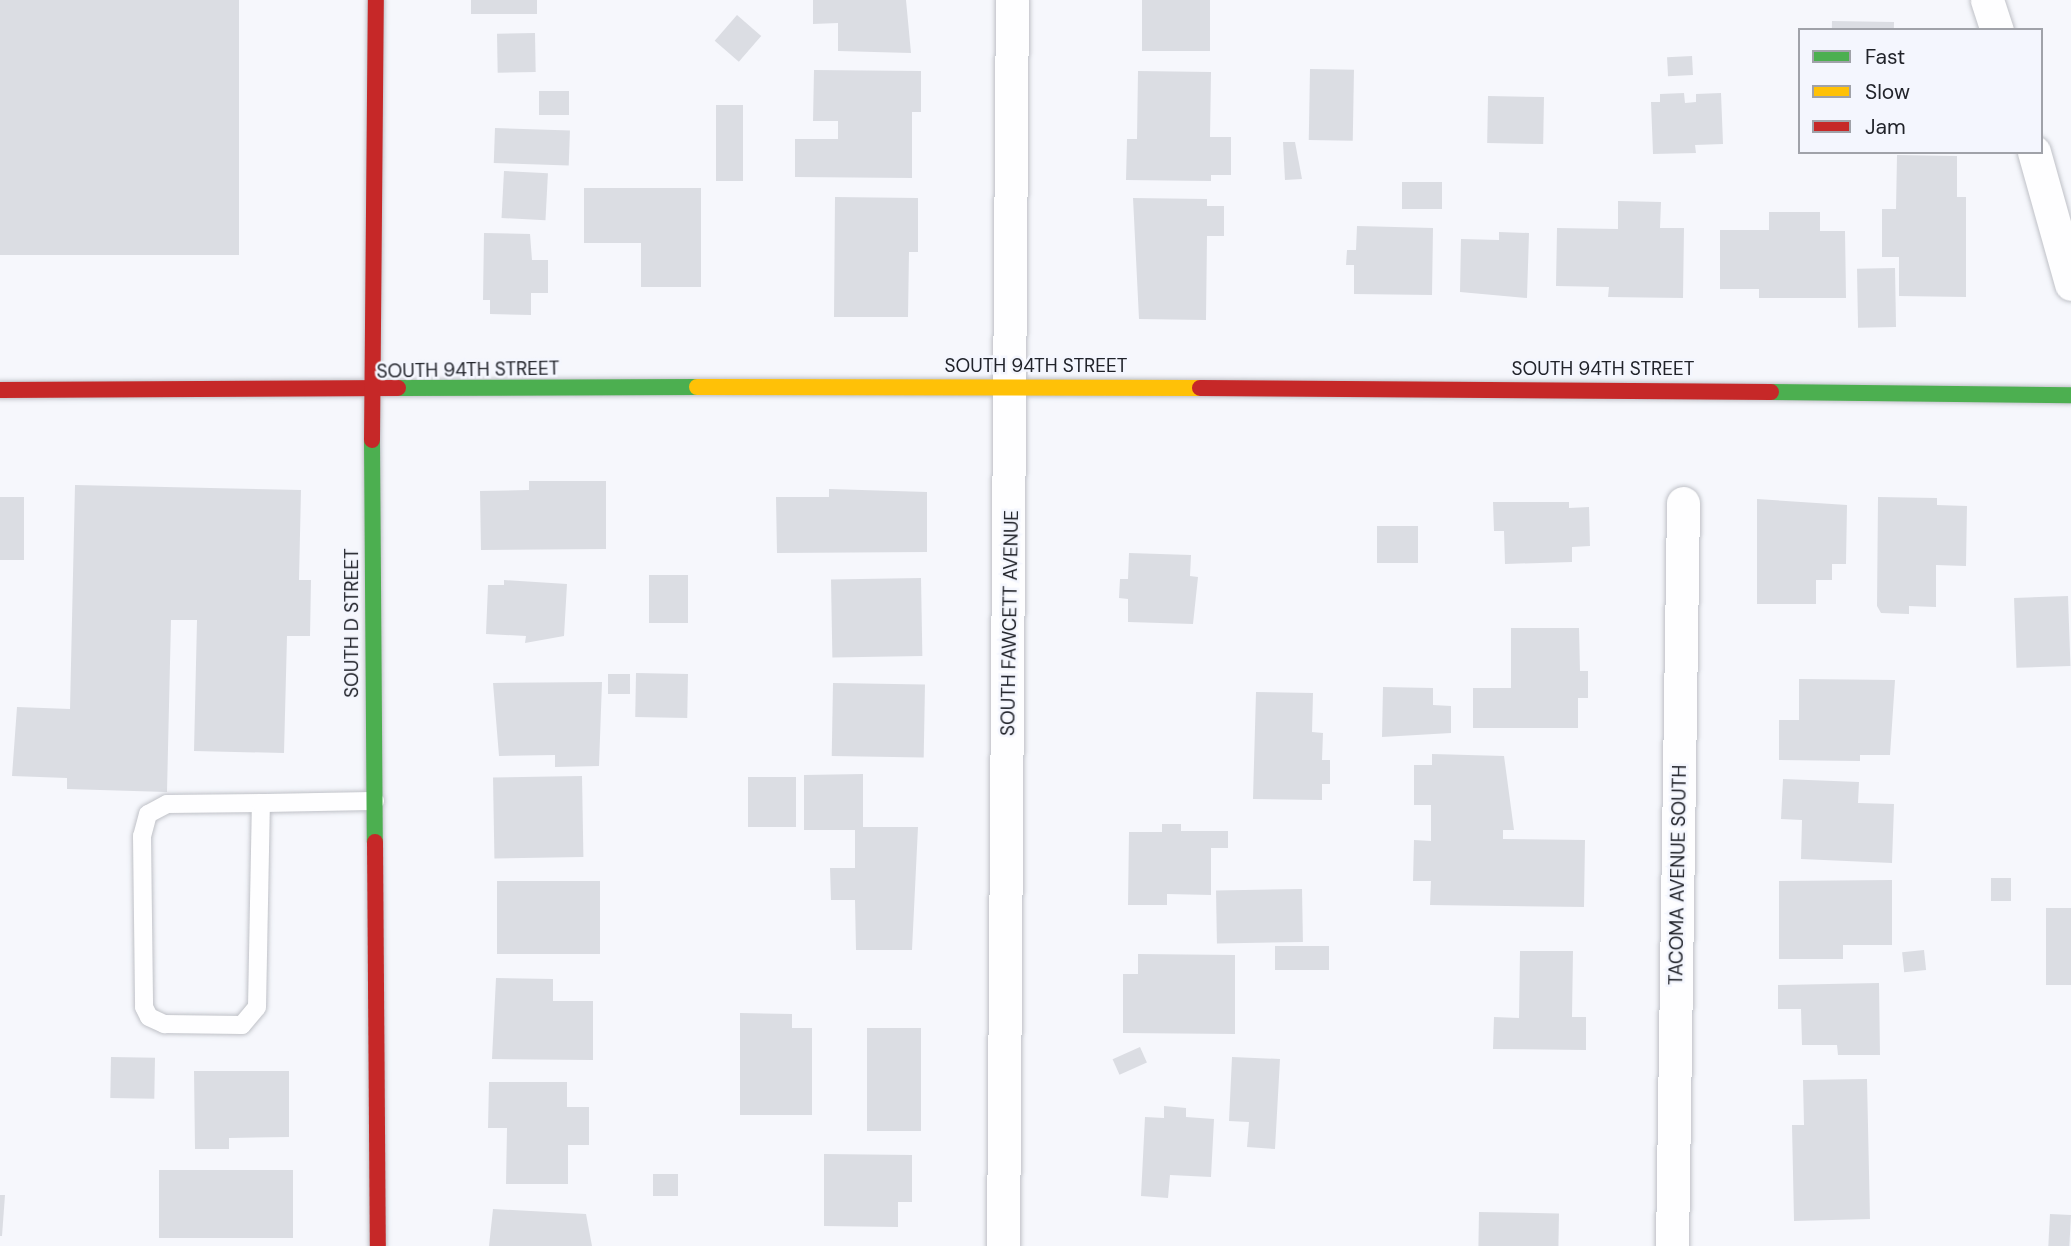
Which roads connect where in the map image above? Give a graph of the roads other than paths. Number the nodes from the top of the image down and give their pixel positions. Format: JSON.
{"nodes":[{"id":1,"x":376,"y":0,"type":"edge"},
{"id":2,"x":1012,"y":0,"type":"edge"},
{"id":3,"x":1987,"y":0,"type":"edge"},
{"id":4,"x":1996,"y":28,"type":"edge"},
{"id":5,"x":2035,"y":154,"type":"edge"},
{"id":6,"x":2071,"y":284,"type":"edge"},
{"id":7,"x":1012,"y":386,"type":"junction"},
{"id":8,"x":0,"y":390,"type":"edge"},
{"id":9,"x":372,"y":392,"type":"junction"},
{"id":10,"x":2071,"y":395,"type":"edge"},
{"id":11,"x":1683,"y":503,"type":"dead end"},
{"id":12,"x":374,"y":801,"type":"junction"},
{"id":13,"x":261,"y":803,"type":"junction"},
{"id":14,"x":378,"y":1246,"type":"edge"},
{"id":15,"x":1003,"y":1246,"type":"edge"},
{"id":16,"x":1672,"y":1246,"type":"edge"}],
"edges":[{"from":1,"to":9,"type":"street","name":"SOUTH D STREET"},
{"from":2,"to":7,"type":"street","name":"SOUTH FAWCETT AVENUE"},
{"from":3,"to":4,"type":"street"},
{"from":5,"to":6,"type":"street"},
{"from":7,"to":9,"type":"street","name":"SOUTH 94TH STREET"},
{"from":7,"to":10,"type":"street","name":"SOUTH 94TH STREET"},
{"from":7,"to":15,"type":"street","name":"SOUTH FAWCETT AVENUE"},
{"from":8,"to":9,"type":"street","name":"SOUTH 94TH STREET"},
{"from":9,"to":12,"type":"street","name":"SOUTH D STREET"},
{"from":11,"to":16,"type":"street","name":"TACOMA AVENUE SOUTH"},
{"from":12,"to":13,"type":"lane"},
{"from":12,"to":14,"type":"street","name":"SOUTH D STREET"},
{"from":13,"to":13,"type":"lane"}]}
